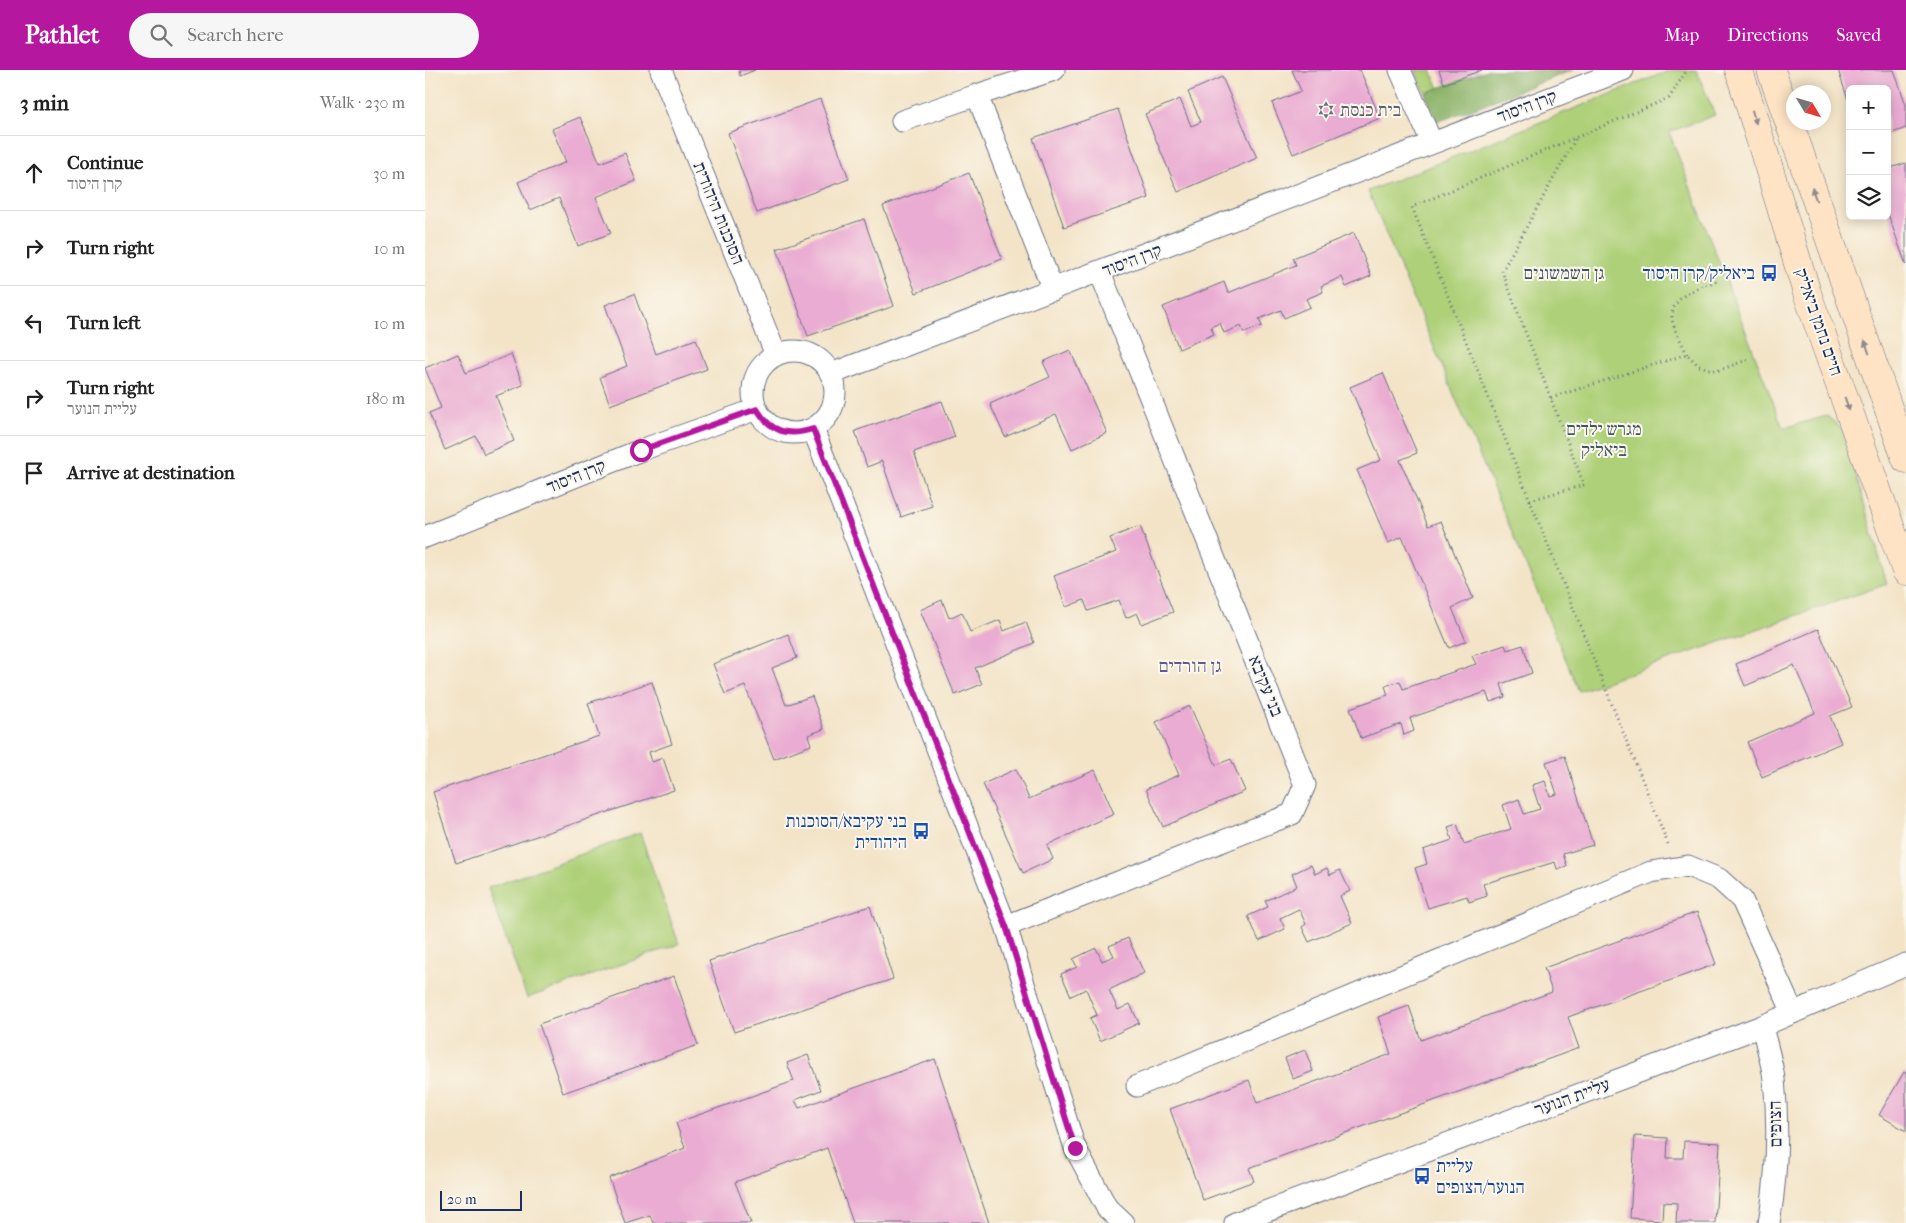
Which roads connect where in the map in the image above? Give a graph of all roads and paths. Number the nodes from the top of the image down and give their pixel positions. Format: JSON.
{"nodes":[{"id":1,"x":661,"y":70,"type":"edge"},
{"id":2,"x":1054,"y":70,"type":"edge"},
{"id":3,"x":1400,"y":70,"type":"edge"},
{"id":4,"x":1623,"y":70,"type":"edge"},
{"id":5,"x":1687,"y":70,"type":"edge"},
{"id":6,"x":1739,"y":70,"type":"edge"},
{"id":7,"x":1771,"y":70,"type":"edge"},
{"id":8,"x":977,"y":94,"type":"junction"},
{"id":9,"x":902,"y":120,"type":"dead end"},
{"id":10,"x":1576,"y":138,"type":"junction"},
{"id":11,"x":1432,"y":143,"type":"junction"},
{"id":12,"x":1100,"y":272,"type":"junction"},
{"id":13,"x":1717,"y":281,"type":"dead end"},
{"id":14,"x":1053,"y":290,"type":"junction"},
{"id":15,"x":1687,"y":354,"type":"junction"},
{"id":16,"x":776,"y":355,"type":"junction"},
{"id":17,"x":1749,"y":359,"type":"dead end"},
{"id":18,"x":831,"y":374,"type":"junction"},
{"id":19,"x":1551,"y":398,"type":"junction"},
{"id":20,"x":757,"y":409,"type":"junction"},
{"id":21,"x":813,"y":429,"type":"junction"},
{"id":22,"x":1906,"y":459,"type":"edge"},
{"id":23,"x":1530,"y":500,"type":"junction"},
{"id":24,"x":425,"y":537,"type":"edge"},
{"id":25,"x":1906,"y":572,"type":"edge"},
{"id":26,"x":1669,"y":845,"type":"dead end"},
{"id":27,"x":1006,"y":926,"type":"junction"},
{"id":28,"x":1906,"y":964,"type":"edge"},
{"id":29,"x":1793,"y":1013,"type":"junction"},
{"id":30,"x":1762,"y":1026,"type":"junction"},
{"id":31,"x":1137,"y":1086,"type":"dead end"},
{"id":32,"x":1123,"y":1223,"type":"edge"},
{"id":33,"x":1235,"y":1223,"type":"edge"},
{"id":34,"x":1769,"y":1223,"type":"edge"}],
"edges":[{"from":1,"to":16,"type":"street","name":"הסוכנות היהודית"},
{"from":2,"to":8,"type":"street"},
{"from":3,"to":11,"type":"street"},
{"from":4,"to":11,"type":"street","name":"קרן היסוד"},
{"from":5,"to":10,"type":"path"},
{"from":6,"to":25,"type":"street","name":"חיים נחמן ביאליק","one_way":true},
{"from":22,"to":7,"type":"street","one_way":true},
{"from":8,"to":9,"type":"street"},
{"from":8,"to":14,"type":"street"},
{"from":10,"to":19,"type":"path"},
{"from":10,"to":23,"type":"path"},
{"from":11,"to":12,"type":"street","name":"קרן היסוד"},
{"from":12,"to":14,"type":"street","name":"קרן היסוד"},
{"from":12,"to":27,"type":"street","name":"בני עקיבא"},
{"from":13,"to":15,"type":"path"},
{"from":14,"to":18,"type":"street","name":"קרן היסוד"},
{"from":15,"to":17,"type":"path"},
{"from":15,"to":19,"type":"path"},
{"from":16,"to":18,"type":"street"},
{"from":16,"to":20,"type":"street"},
{"from":18,"to":21,"type":"street"},
{"from":19,"to":23,"type":"path"},
{"from":20,"to":21,"type":"street"},
{"from":20,"to":24,"type":"street","name":"קרן היסוד"},
{"from":21,"to":27,"type":"street"},
{"from":23,"to":26,"type":"path"},
{"from":27,"to":32,"type":"street"},
{"from":28,"to":29,"type":"street","name":"עליית הנוער"},
{"from":29,"to":30,"type":"street","name":"עליית הנוער"},
{"from":29,"to":31,"type":"street"},
{"from":30,"to":33,"type":"street","name":"עליית הנוער"},
{"from":30,"to":34,"type":"street","name":"הצופים"}]}
